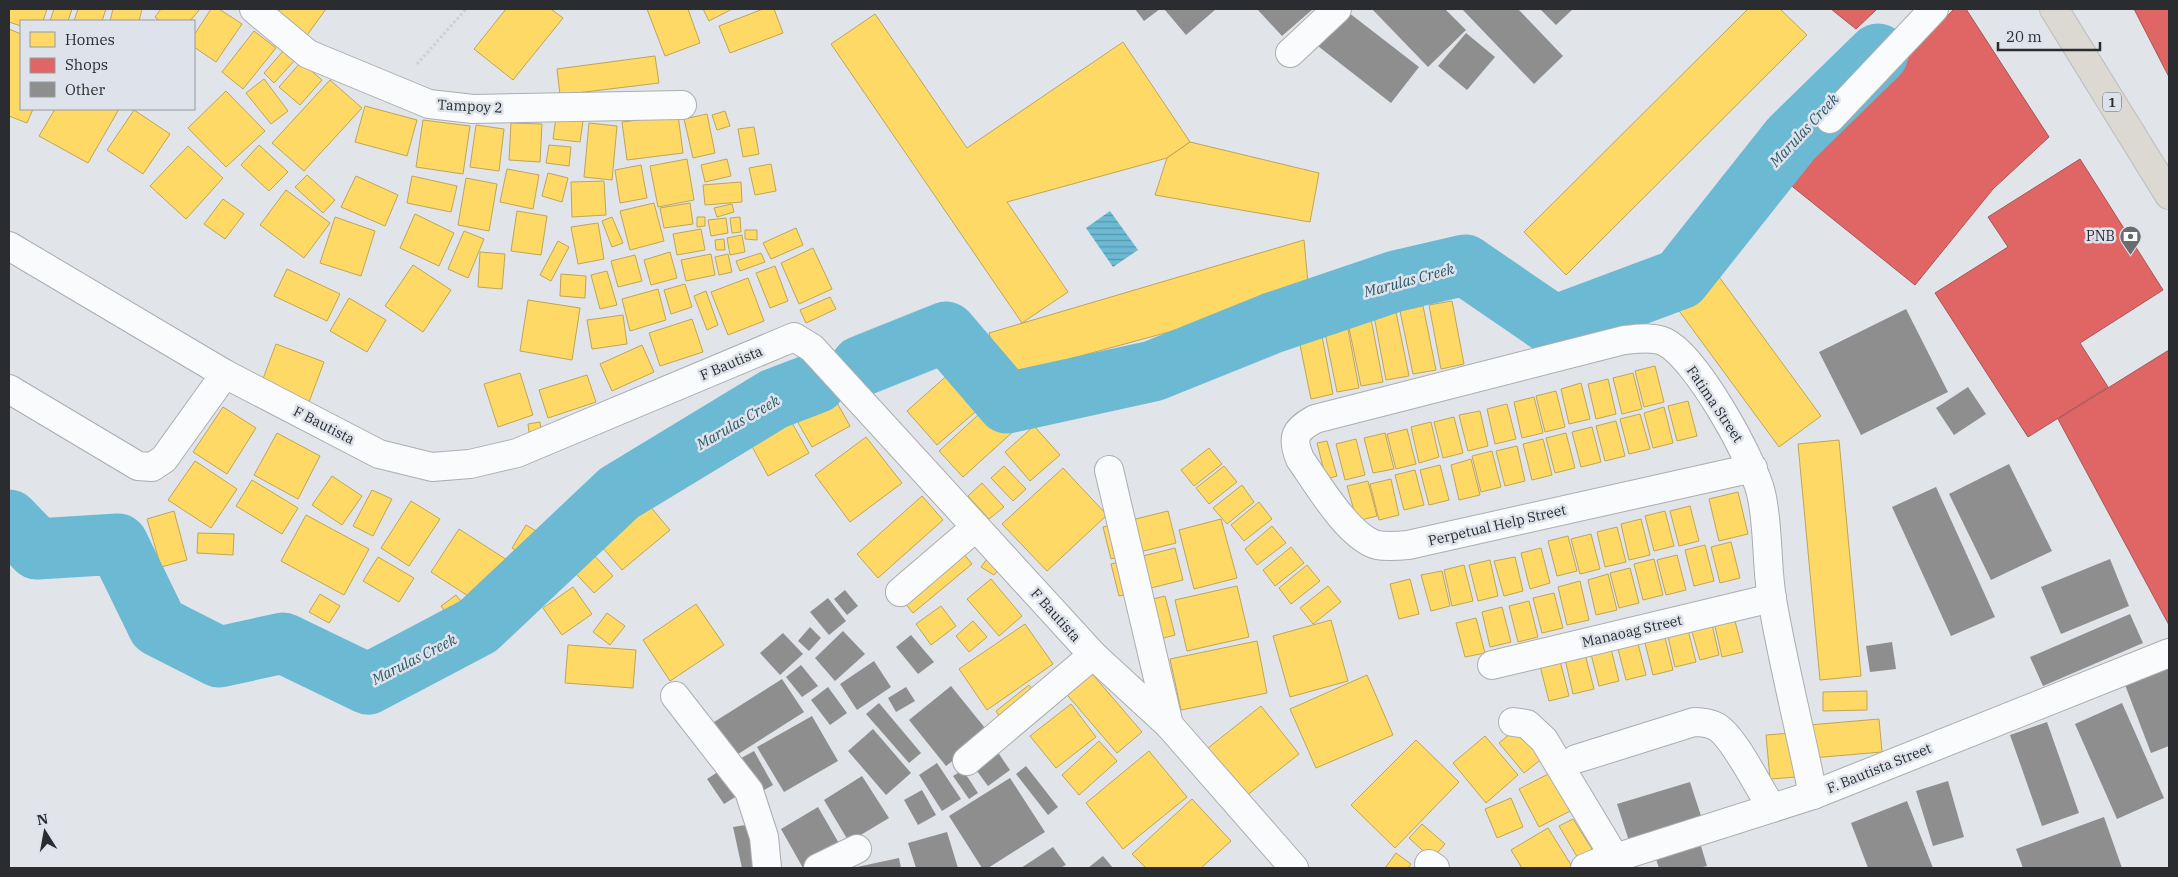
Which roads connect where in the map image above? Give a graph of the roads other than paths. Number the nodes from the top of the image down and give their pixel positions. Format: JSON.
{"nodes":[{"id":1,"x":254,"y":9,"type":"edge"},
{"id":2,"x":1337,"y":9,"type":"edge"},
{"id":3,"x":1934,"y":9,"type":"edge"},
{"id":4,"x":2054,"y":9,"type":"edge"},
{"id":5,"x":1290,"y":53,"type":"dead end"},
{"id":6,"x":682,"y":105,"type":"dead end"},
{"id":7,"x":1830,"y":119,"type":"dead end"},
{"id":8,"x":2169,"y":195,"type":"edge"},
{"id":9,"x":9,"y":246,"type":"edge"},
{"id":10,"x":225,"y":374,"type":"junction"},
{"id":11,"x":9,"y":389,"type":"edge"},
{"id":12,"x":1295,"y":436,"type":"joint"},
{"id":13,"x":1753,"y":468,"type":"junction"},
{"id":14,"x":1109,"y":470,"type":"dead end"},
{"id":15,"x":976,"y":527,"type":"junction"},
{"id":16,"x":900,"y":592,"type":"dead end"},
{"id":17,"x":1772,"y":598,"type":"junction"},
{"id":18,"x":2169,"y":653,"type":"edge"},
{"id":19,"x":1093,"y":655,"type":"junction"},
{"id":20,"x":1492,"y":665,"type":"dead end"},
{"id":21,"x":675,"y":696,"type":"dead end"},
{"id":22,"x":1513,"y":722,"type":"dead end"},
{"id":23,"x":1168,"y":726,"type":"junction"},
{"id":24,"x":1576,"y":759,"type":"dead end"},
{"id":25,"x":967,"y":760,"type":"dead end"},
{"id":26,"x":1813,"y":795,"type":"junction"},
{"id":27,"x":1772,"y":808,"type":"junction"},
{"id":28,"x":857,"y":849,"type":"dead end"},
{"id":29,"x":1615,"y":858,"type":"junction"},
{"id":30,"x":767,"y":868,"type":"edge"},
{"id":31,"x":818,"y":868,"type":"edge"},
{"id":32,"x":1294,"y":868,"type":"edge"},
{"id":33,"x":1585,"y":868,"type":"edge"}],
"edges":[{"from":1,"to":6,"type":"street","name":"Tampoy 2"},
{"from":2,"to":5,"type":"street"},
{"from":3,"to":7,"type":"street"},
{"from":4,"to":8,"type":"highway","number":"1"},
{"from":9,"to":10,"type":"street","name":"F Bautista"},
{"from":10,"to":11,"type":"street"},
{"from":10,"to":15,"type":"street","name":"F Bautista"},
{"from":12,"to":13,"type":"street","name":"Perpetual Help Street"},
{"from":12,"to":13,"type":"street","name":"Fatima Street"},
{"from":13,"to":17,"type":"street","name":"Fatima Street"},
{"from":14,"to":23,"type":"street"},
{"from":15,"to":16,"type":"street"},
{"from":15,"to":19,"type":"street","name":"F Bautista"},
{"from":17,"to":20,"type":"street","name":"Manaoag Street"},
{"from":17,"to":26,"type":"street","name":"Fatima Street"},
{"from":18,"to":26,"type":"street","name":"F. Bautista Street"},
{"from":19,"to":23,"type":"street","name":"F Bautista"},
{"from":19,"to":25,"type":"street"},
{"from":21,"to":30,"type":"street"},
{"from":22,"to":29,"type":"street"},
{"from":23,"to":32,"type":"street","name":"F Bautista"},
{"from":24,"to":27,"type":"street"},
{"from":26,"to":27,"type":"street","name":"F. Bautista Street"},
{"from":27,"to":29,"type":"street","name":"F. Bautista Street"},
{"from":28,"to":31,"type":"street"},
{"from":29,"to":33,"type":"street","name":"F. Bautista Street"}]}
